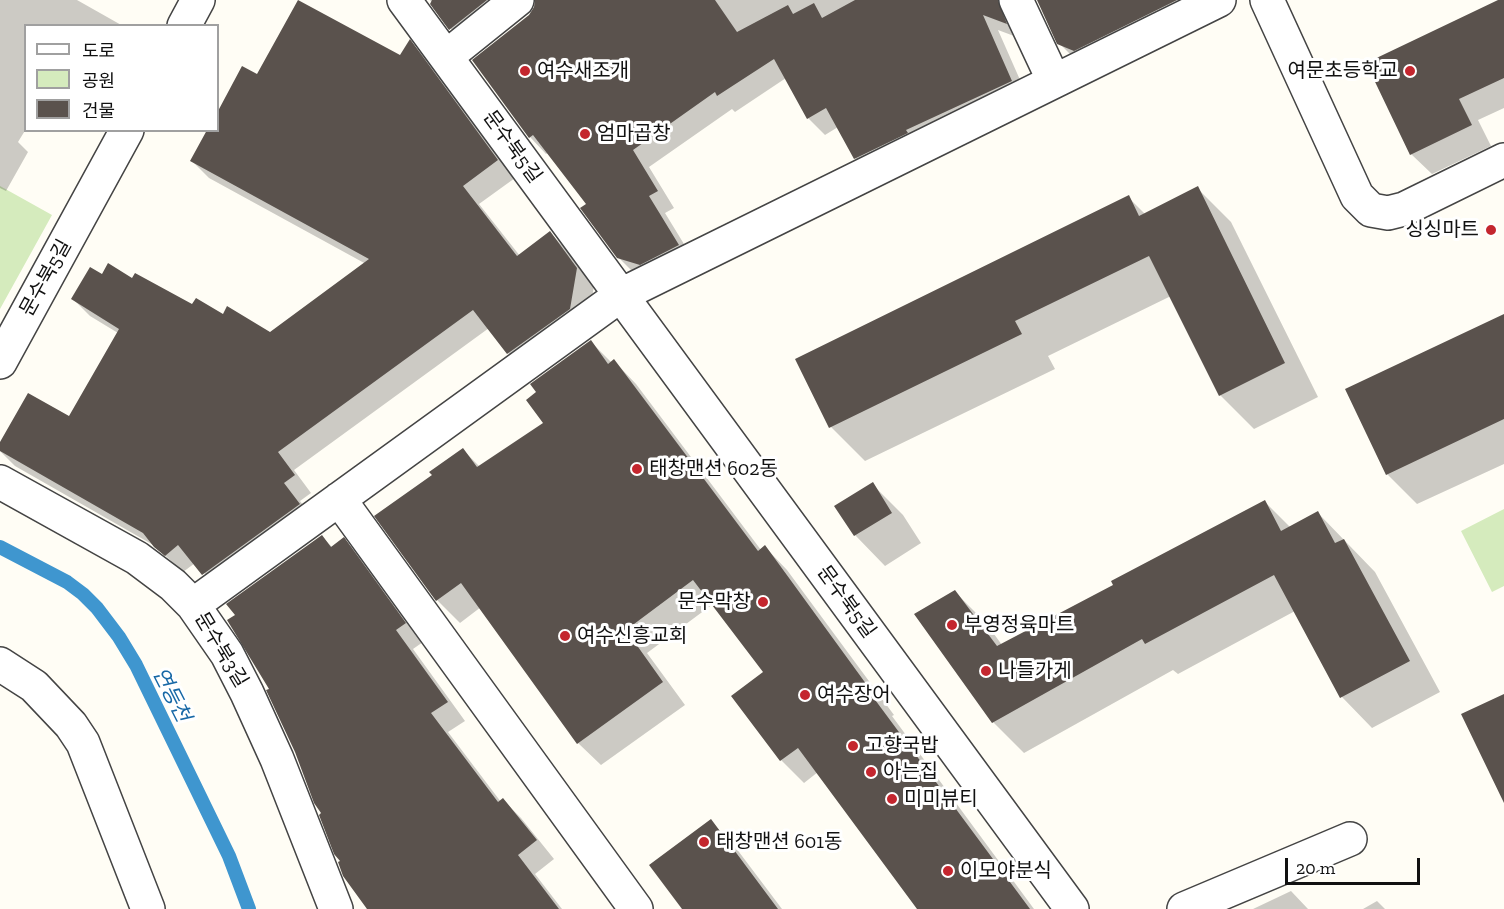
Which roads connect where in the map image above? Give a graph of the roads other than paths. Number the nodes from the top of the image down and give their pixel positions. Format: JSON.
{"nodes":[{"id":1,"x":198,"y":0,"type":"edge"},
{"id":2,"x":404,"y":0,"type":"edge"},
{"id":3,"x":517,"y":0,"type":"edge"},
{"id":4,"x":1016,"y":0,"type":"edge"},
{"id":5,"x":1220,"y":0,"type":"edge"},
{"id":6,"x":1266,"y":0,"type":"edge"},
{"id":7,"x":185,"y":24,"type":"edge"},
{"id":8,"x":446,"y":57,"type":"junction"},
{"id":9,"x":1054,"y":81,"type":"junction"},
{"id":10,"x":125,"y":132,"type":"edge"},
{"id":11,"x":1504,"y":160,"type":"edge"},
{"id":12,"x":621,"y":295,"type":"junction"},
{"id":13,"x":0,"y":362,"type":"edge"},
{"id":14,"x":0,"y":482,"type":"edge"},
{"id":15,"x":339,"y":499,"type":"junction"},
{"id":16,"x":193,"y":605,"type":"junction"},
{"id":17,"x":0,"y":664,"type":"edge"},
{"id":18,"x":1350,"y":839,"type":"dead end"},
{"id":19,"x":148,"y":909,"type":"edge"},
{"id":20,"x":336,"y":909,"type":"edge"},
{"id":21,"x":636,"y":909,"type":"edge"},
{"id":22,"x":1072,"y":909,"type":"edge"},
{"id":23,"x":1184,"y":909,"type":"edge"}],
"edges":[{"from":1,"to":7,"type":"street"},
{"from":2,"to":8,"type":"street","name":"문수북5길"},
{"from":3,"to":8,"type":"street"},
{"from":4,"to":9,"type":"street"},
{"from":5,"to":9,"type":"street"},
{"from":6,"to":11,"type":"street"},
{"from":8,"to":12,"type":"street","name":"문수북5길"},
{"from":9,"to":12,"type":"street"},
{"from":10,"to":13,"type":"street","name":"문수북5길"},
{"from":12,"to":15,"type":"street"},
{"from":12,"to":22,"type":"street","name":"문수북5길"},
{"from":14,"to":16,"type":"street","name":"문수북3길"},
{"from":15,"to":16,"type":"street"},
{"from":15,"to":21,"type":"street"},
{"from":16,"to":20,"type":"street","name":"문수북3길"},
{"from":17,"to":19,"type":"street"},
{"from":18,"to":23,"type":"street"}]}
